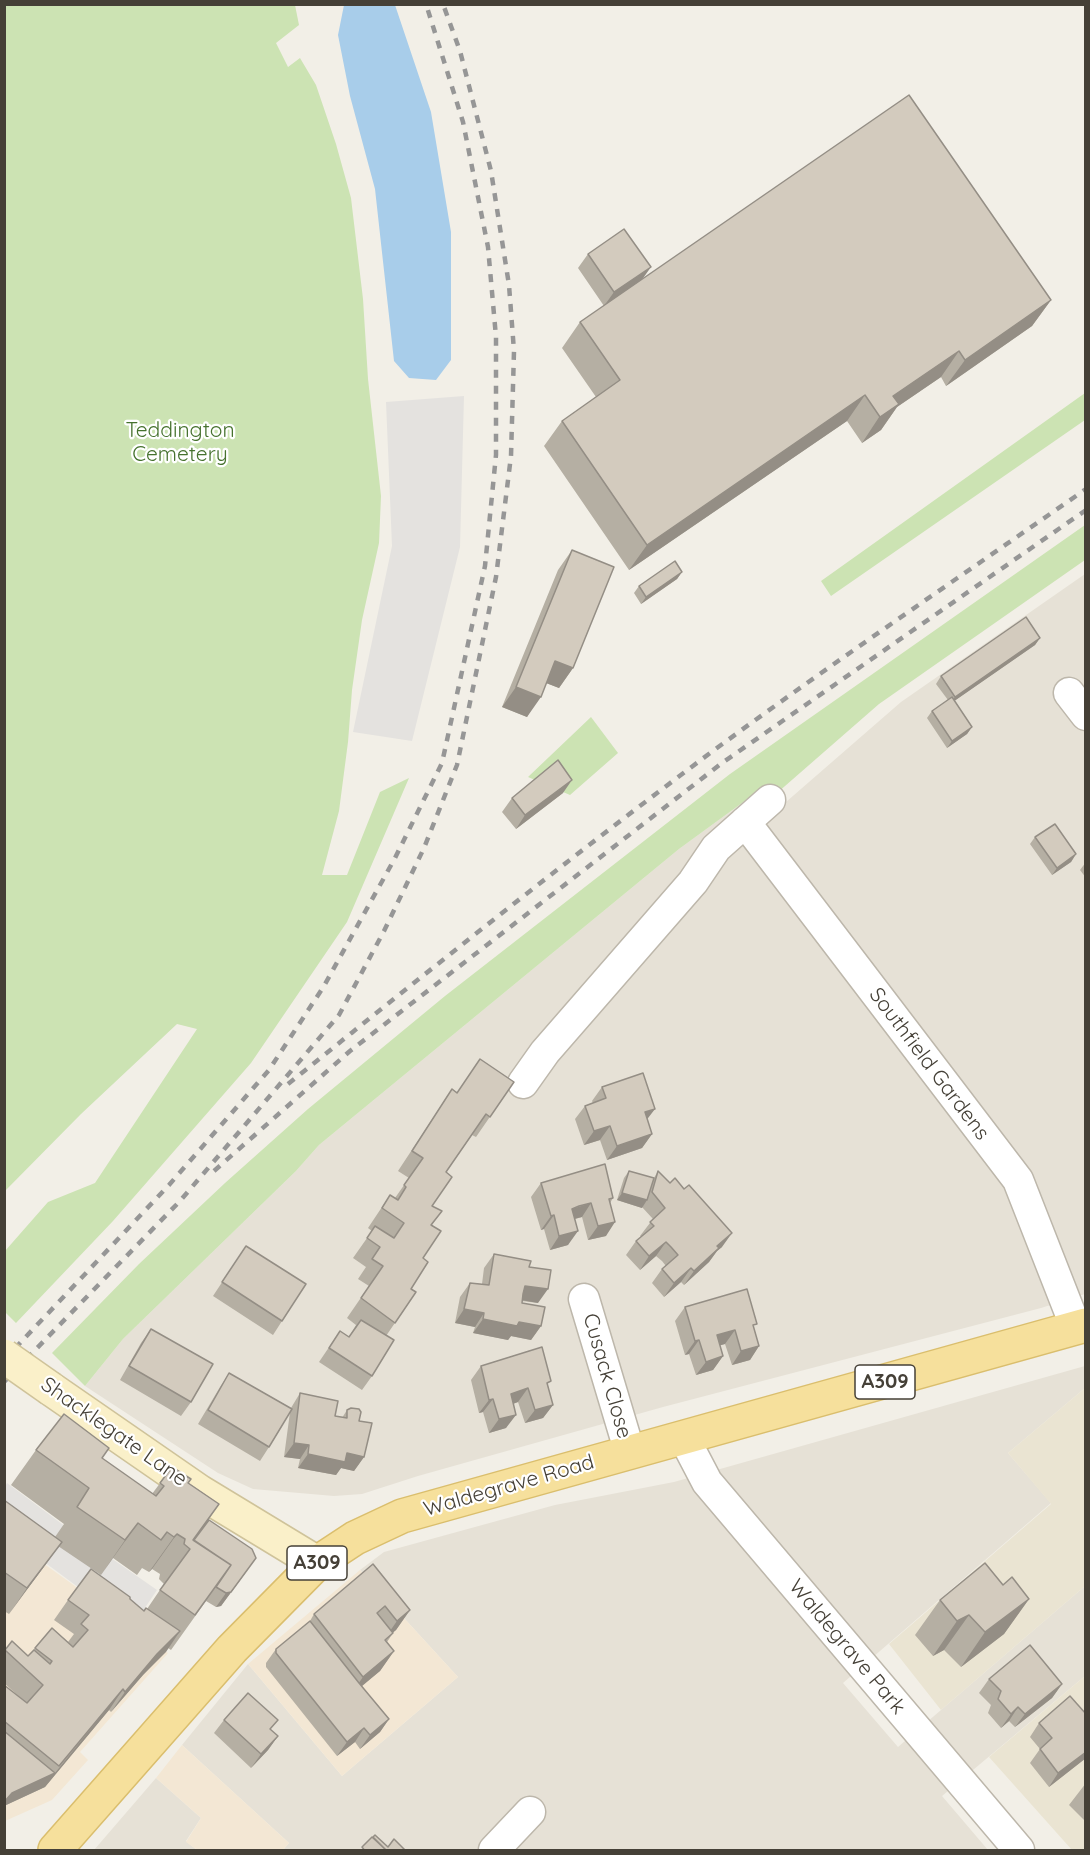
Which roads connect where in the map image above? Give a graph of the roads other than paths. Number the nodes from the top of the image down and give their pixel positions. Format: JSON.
{"nodes":[{"id":1,"x":770,"y":800,"type":"dead end"},
{"id":2,"x":745,"y":822,"type":"junction"},
{"id":3,"x":523,"y":1083,"type":"dead end"},
{"id":4,"x":584,"y":1299,"type":"dead end"},
{"id":5,"x":1081,"y":1326,"type":"edge"},
{"id":6,"x":4,"y":1356,"type":"edge"},
{"id":7,"x":684,"y":1438,"type":"junction"},
{"id":8,"x":630,"y":1453,"type":"junction"},
{"id":9,"x":317,"y":1563,"type":"junction"},
{"id":10,"x":530,"y":1812,"type":"dead end"},
{"id":11,"x":55,"y":1851,"type":"edge"},
{"id":12,"x":494,"y":1851,"type":"edge"},
{"id":13,"x":1019,"y":1851,"type":"edge"}],
"edges":[{"from":1,"to":2,"type":"street"},
{"from":2,"to":3,"type":"street"},
{"from":2,"to":5,"type":"street","name":"Southfield Gardens"},
{"from":4,"to":8,"type":"street","name":"Cusack Close"},
{"from":5,"to":7,"type":"main road","name":"Waldegrave Road","number":"A309"},
{"from":6,"to":9,"type":"main road","name":"Shacklegate Lane","bridge":true},
{"from":7,"to":8,"type":"main road","name":"Waldegrave Road","number":"A309"},
{"from":7,"to":13,"type":"street","name":"Waldegrave Park"},
{"from":8,"to":9,"type":"main road","name":"Waldegrave Road","number":"A309"},
{"from":9,"to":11,"type":"main road","name":"Waldegrave Road","number":"A309"},
{"from":10,"to":12,"type":"street"}]}
